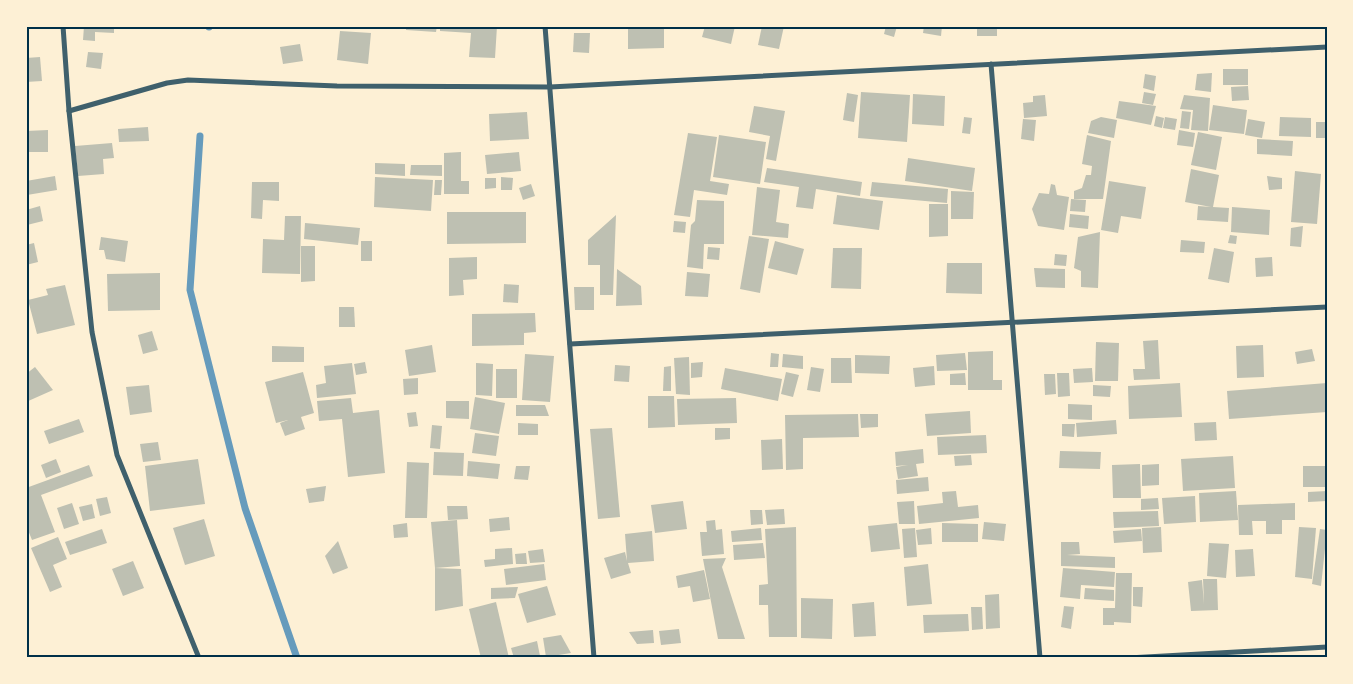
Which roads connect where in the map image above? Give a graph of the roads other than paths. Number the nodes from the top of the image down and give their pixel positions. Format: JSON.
{"nodes":[{"id":1,"x":63,"y":26,"type":"edge"},
{"id":2,"x":545,"y":26,"type":"edge"},
{"id":3,"x":1327,"y":46,"type":"edge"},
{"id":4,"x":991,"y":64,"type":"junction"},
{"id":5,"x":550,"y":87,"type":"junction"},
{"id":6,"x":69,"y":111,"type":"junction"},
{"id":7,"x":1327,"y":307,"type":"edge"},
{"id":8,"x":1013,"y":323,"type":"junction"},
{"id":9,"x":570,"y":344,"type":"junction"},
{"id":10,"x":1327,"y":647,"type":"edge"},
{"id":11,"x":199,"y":658,"type":"edge"},
{"id":12,"x":594,"y":658,"type":"edge"},
{"id":13,"x":1040,"y":658,"type":"edge"},
{"id":14,"x":1128,"y":658,"type":"edge"}],
"edges":[{"from":1,"to":6,"type":"street"},
{"from":2,"to":5,"type":"street"},
{"from":3,"to":4,"type":"street"},
{"from":4,"to":5,"type":"street"},
{"from":4,"to":8,"type":"street"},
{"from":5,"to":6,"type":"street"},
{"from":5,"to":9,"type":"street"},
{"from":6,"to":11,"type":"street"},
{"from":7,"to":8,"type":"street"},
{"from":8,"to":9,"type":"street"},
{"from":8,"to":13,"type":"street"},
{"from":9,"to":12,"type":"street"},
{"from":10,"to":14,"type":"street"}]}
